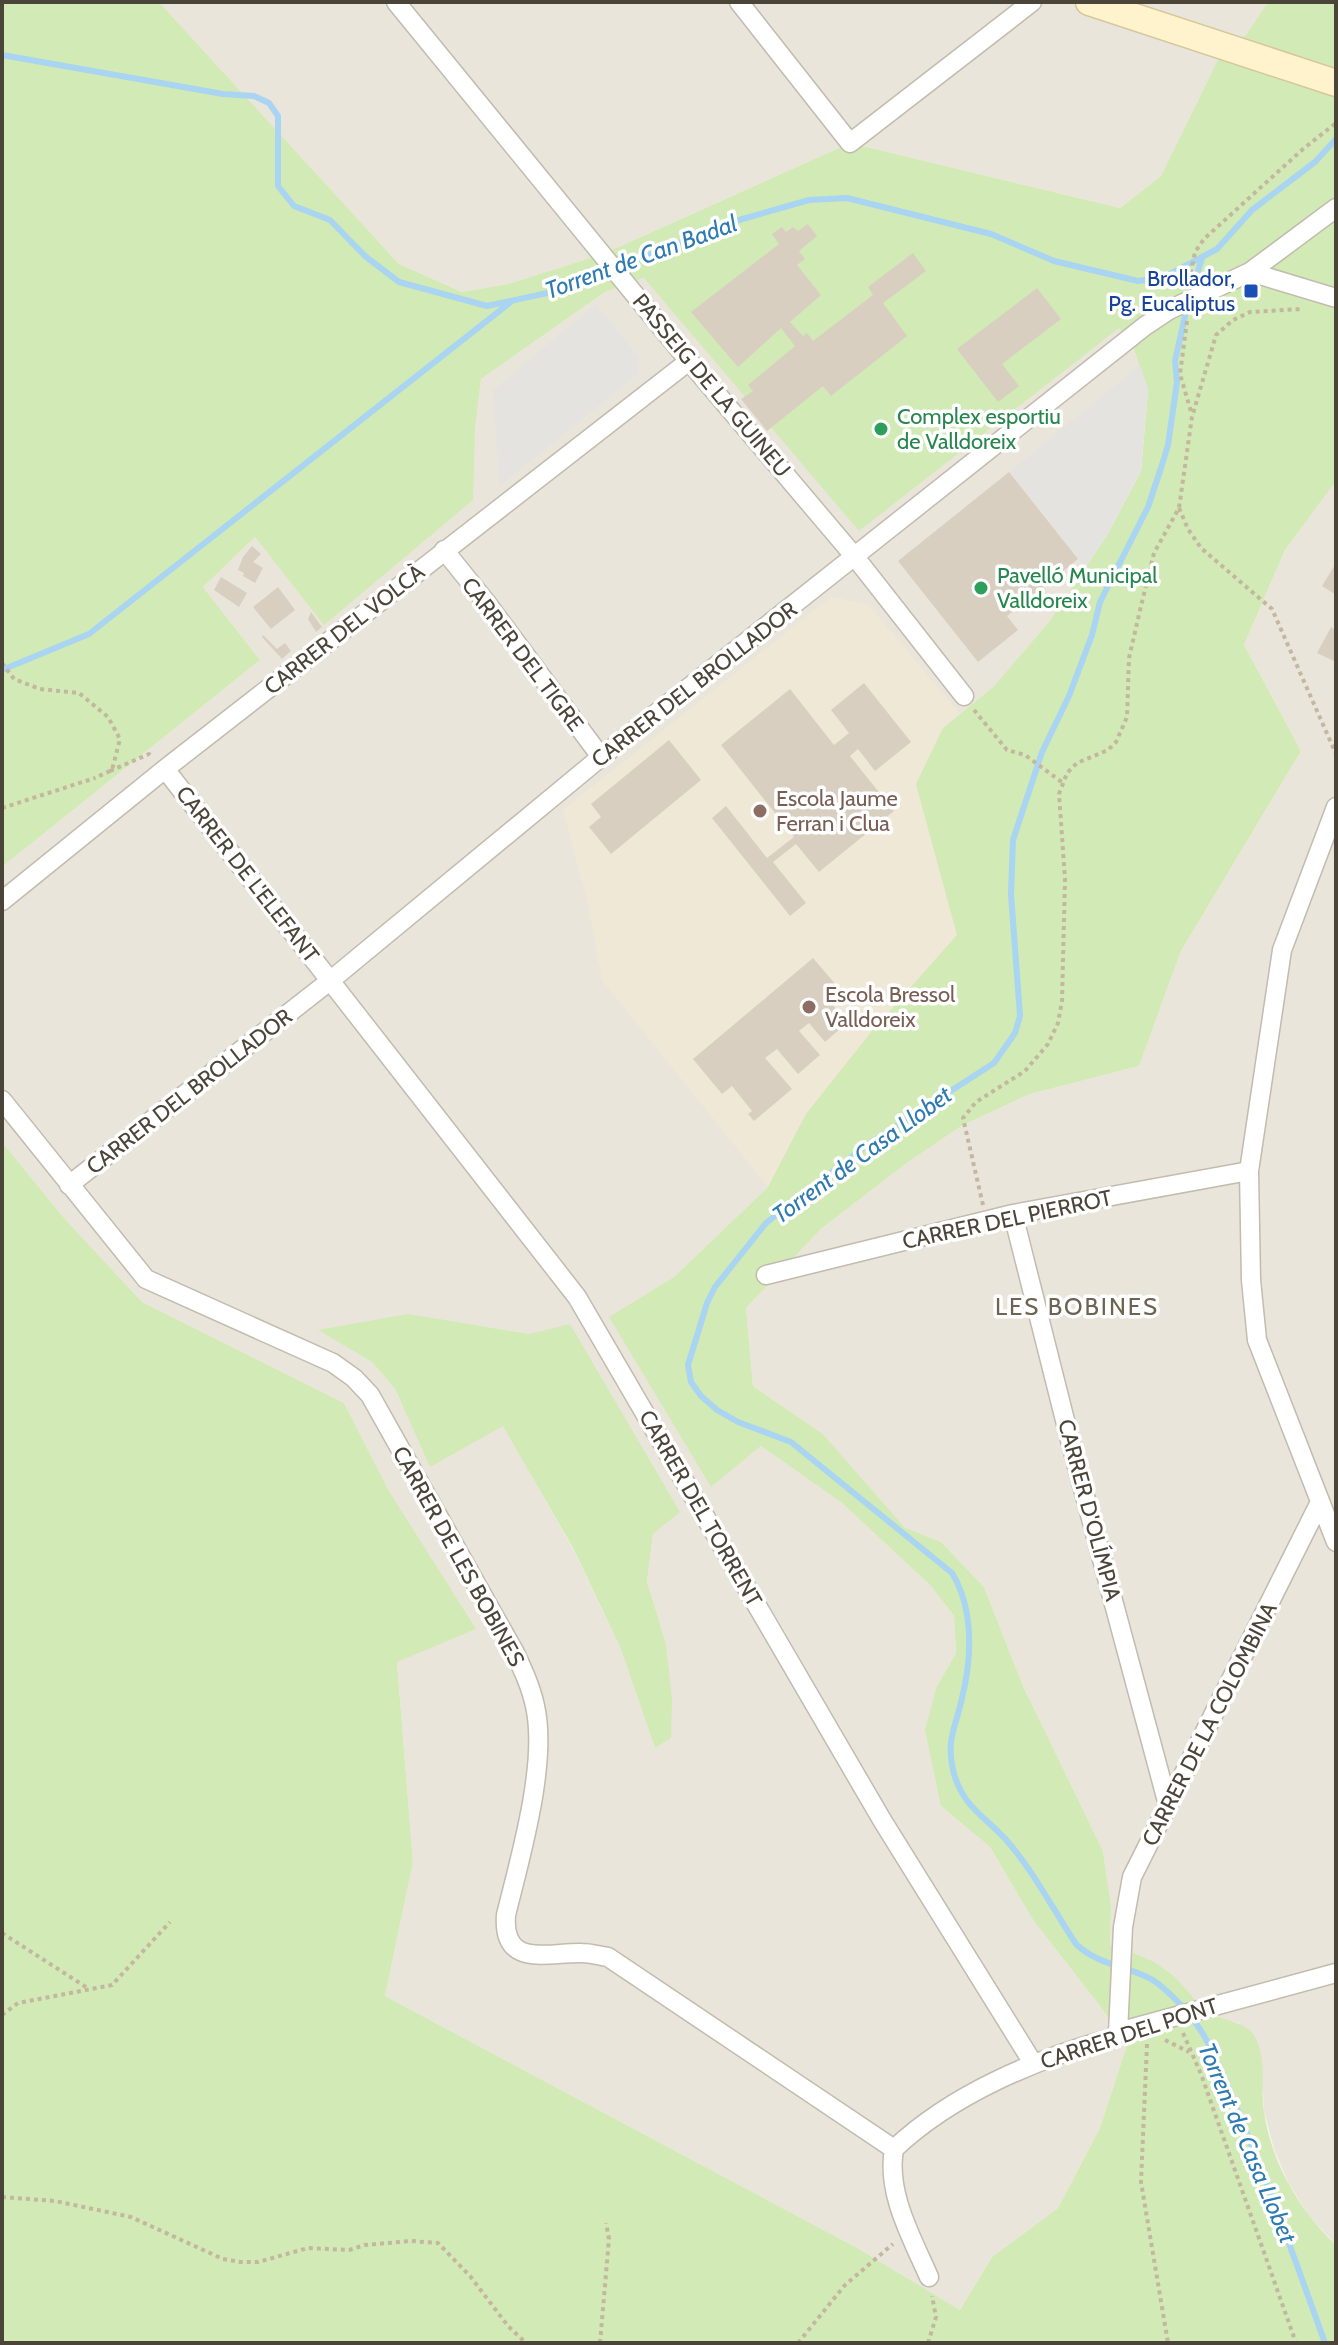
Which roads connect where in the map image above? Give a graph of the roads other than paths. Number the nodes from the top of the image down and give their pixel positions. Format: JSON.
{"nodes":[{"id":1,"x":739,"y":2,"type":"edge"},
{"id":2,"x":1032,"y":2,"type":"edge"},
{"id":3,"x":1089,"y":2,"type":"edge"},
{"id":4,"x":406,"y":5,"type":"edge"},
{"id":5,"x":1335,"y":83,"type":"edge"},
{"id":6,"x":1336,"y":208,"type":"edge"},
{"id":7,"x":1250,"y":272,"type":"junction"},
{"id":8,"x":1329,"y":296,"type":"edge"},
{"id":9,"x":689,"y":361,"type":"junction"},
{"id":10,"x":444,"y":550,"type":"junction"},
{"id":11,"x":855,"y":557,"type":"junction"},
{"id":12,"x":964,"y":696,"type":"road end"},
{"id":13,"x":601,"y":757,"type":"junction"},
{"id":14,"x":165,"y":769,"type":"junction"},
{"id":15,"x":1336,"y":807,"type":"edge"},
{"id":16,"x":2,"y":901,"type":"edge"},
{"id":17,"x":331,"y":980,"type":"junction"},
{"id":18,"x":2,"y":1100,"type":"edge"},
{"id":19,"x":1249,"y":1171,"type":"junction"},
{"id":20,"x":69,"y":1185,"type":"junction"},
{"id":21,"x":1013,"y":1214,"type":"junction"},
{"id":22,"x":766,"y":1275,"type":"dead end"},
{"id":23,"x":1320,"y":1502,"type":"junction"},
{"id":24,"x":1336,"y":1542,"type":"edge"},
{"id":25,"x":1168,"y":1805,"type":"junction"},
{"id":26,"x":1336,"y":1973,"type":"edge"},
{"id":27,"x":1118,"y":2032,"type":"junction"},
{"id":28,"x":1033,"y":2063,"type":"junction"},
{"id":29,"x":894,"y":2149,"type":"junction"},
{"id":30,"x":929,"y":2277,"type":"road end"}],
"edges":[{"from":1,"to":2,"type":"street"},
{"from":3,"to":5,"type":"street"},
{"from":4,"to":9,"type":"street","name":"PASSEIG DE LA GUINEU"},
{"from":6,"to":7,"type":"street","name":"CARRER DEL BROLLADOR"},
{"from":7,"to":8,"type":"street"},
{"from":7,"to":11,"type":"street","name":"CARRER DEL BROLLADOR"},
{"from":9,"to":10,"type":"street","name":"CARRER DEL VOLCÀ"},
{"from":9,"to":11,"type":"street","name":"PASSEIG DE LA GUINEU"},
{"from":10,"to":13,"type":"street","name":"CARRER DEL TIGRE"},
{"from":10,"to":14,"type":"street","name":"CARRER DEL VOLCÀ"},
{"from":11,"to":12,"type":"street","name":"PASSEIG DE LA GUINEU"},
{"from":11,"to":13,"type":"street","name":"CARRER DEL BROLLADOR"},
{"from":13,"to":17,"type":"street","name":"CARRER DEL BROLLADOR"},
{"from":14,"to":16,"type":"street","name":"CARRER DEL VOLCÀ"},
{"from":14,"to":17,"type":"street","name":"CARRER DE L'ELEFANT"},
{"from":15,"to":19,"type":"street"},
{"from":17,"to":20,"type":"street","name":"CARRER DEL BROLLADOR"},
{"from":17,"to":28,"type":"street","name":"CARRER DEL TORRENT"},
{"from":18,"to":20,"type":"street"},
{"from":19,"to":21,"type":"street","name":"CARRER DEL PIERROT"},
{"from":19,"to":23,"type":"street"},
{"from":20,"to":29,"type":"street","name":"CARRER DE LES BOBINES"},
{"from":21,"to":22,"type":"street","name":"CARRER DEL PIERROT"},
{"from":21,"to":25,"type":"street","name":"CARRER D'OLÍMPIA"},
{"from":23,"to":24,"type":"street"},
{"from":23,"to":25,"type":"street","name":"CARRER DE LA COLOMBINA"},
{"from":25,"to":27,"type":"street","name":"CARRER DE LA COLOMBINA"},
{"from":26,"to":27,"type":"street","name":"CARRER DEL PONT"},
{"from":27,"to":28,"type":"street","name":"CARRER DEL PONT"},
{"from":28,"to":29,"type":"street","name":"CARRER DEL PONT"},
{"from":29,"to":30,"type":"street"}]}
